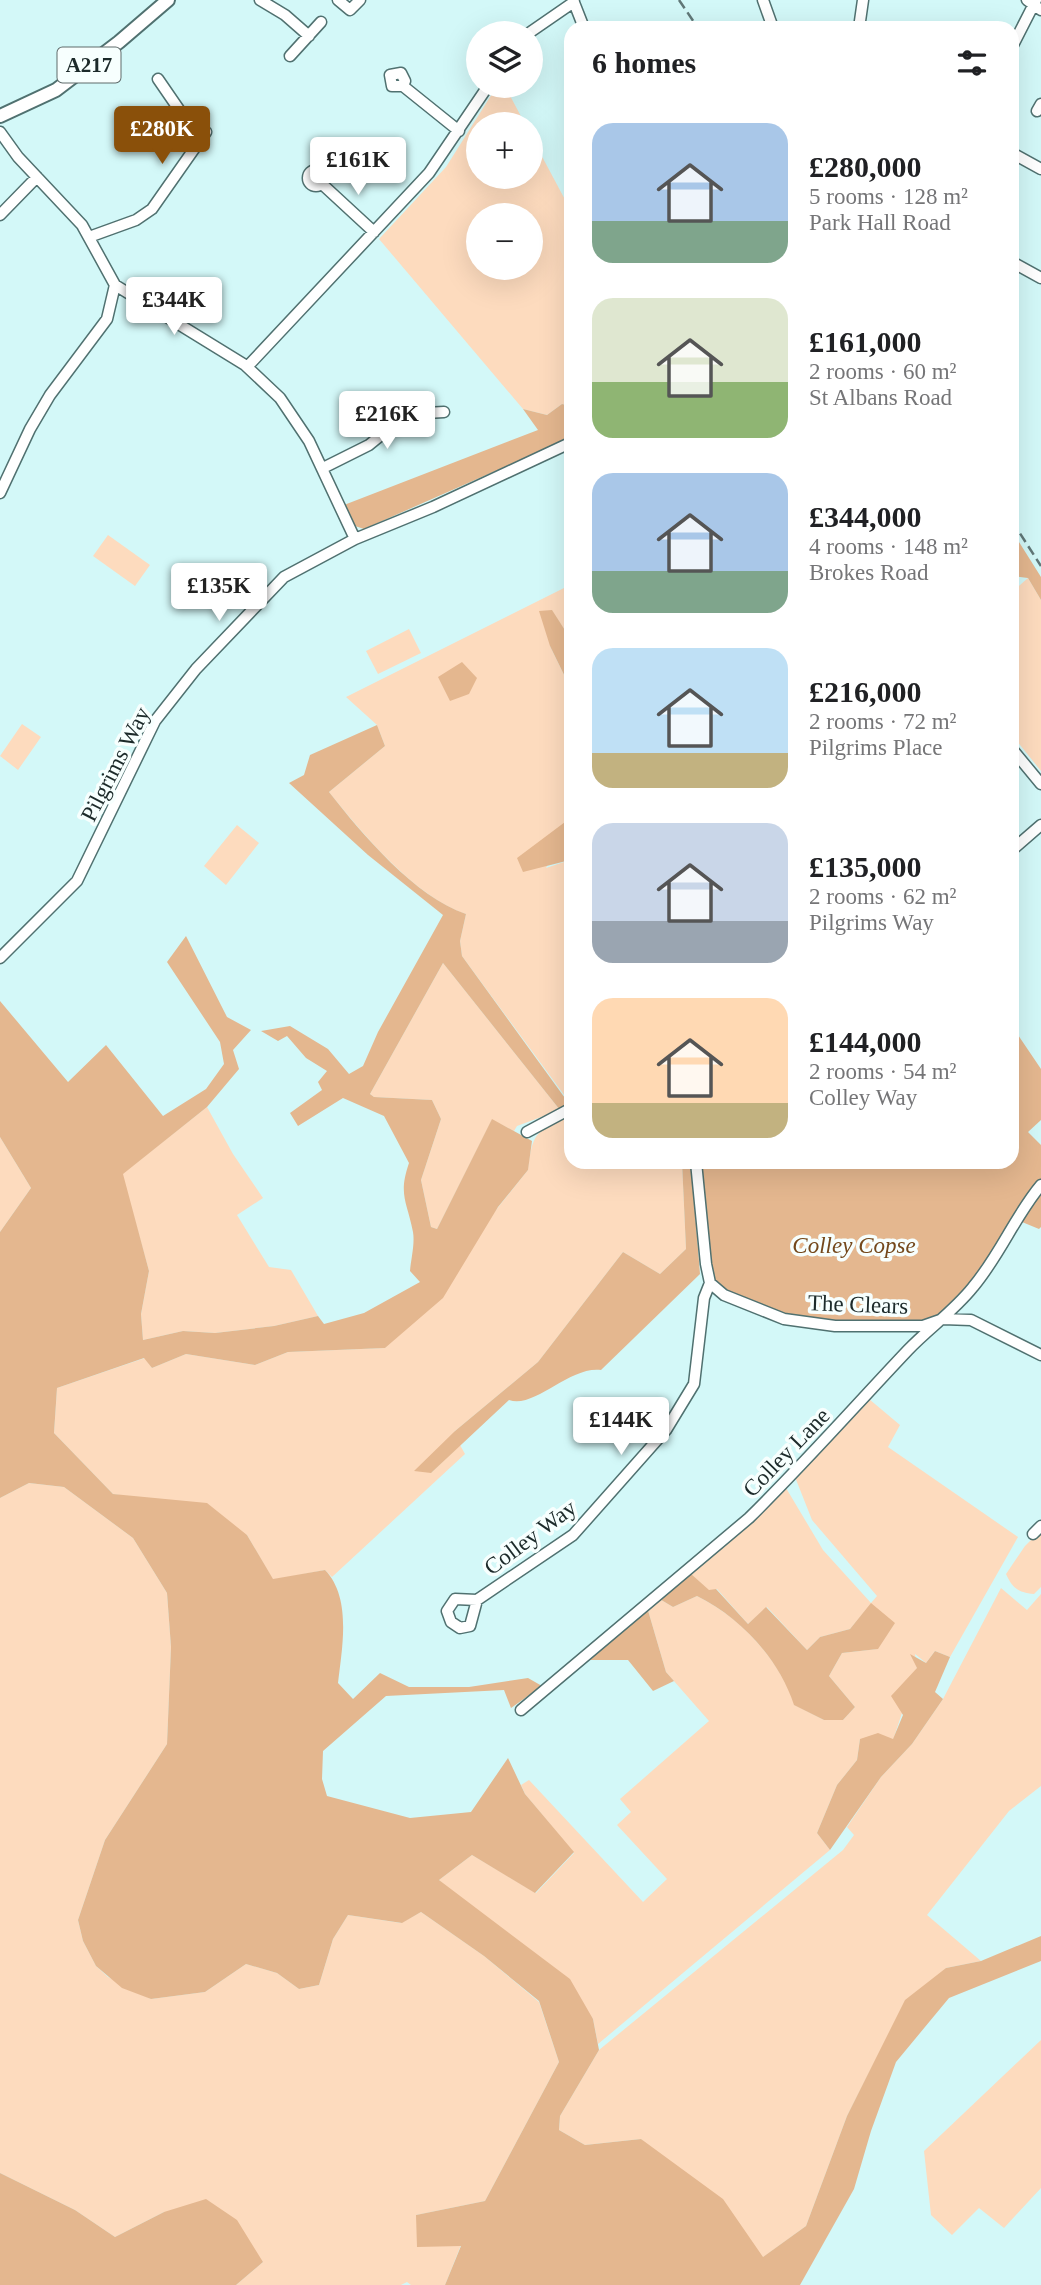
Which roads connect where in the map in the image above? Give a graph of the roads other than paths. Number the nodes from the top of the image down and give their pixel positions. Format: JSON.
{"nodes":[{"id":1,"x":260,"y":0,"type":"edge"},
{"id":2,"x":338,"y":0,"type":"edge"},
{"id":3,"x":360,"y":0,"type":"edge"},
{"id":4,"x":763,"y":0,"type":"edge"},
{"id":5,"x":863,"y":0,"type":"edge"},
{"id":6,"x":573,"y":1,"type":"edge"},
{"id":7,"x":162,"y":2,"type":"edge"},
{"id":8,"x":1034,"y":4,"type":"edge"},
{"id":9,"x":581,"y":21,"type":"edge"},
{"id":10,"x":770,"y":21,"type":"edge"},
{"id":11,"x":860,"y":21,"type":"edge"},
{"id":12,"x":321,"y":22,"type":"dead end"},
{"id":13,"x":543,"y":23,"type":"edge"},
{"id":14,"x":1019,"y":33,"type":"edge"},
{"id":15,"x":309,"y":36,"type":"junction"},
{"id":16,"x":290,"y":56,"type":"dead end"},
{"id":17,"x":158,"y":79,"type":"dead end"},
{"id":18,"x":403,"y":86,"type":"dead end"},
{"id":19,"x":480,"y":98,"type":"edge"},
{"id":20,"x":0,"y":116,"type":"edge"},
{"id":21,"x":459,"y":131,"type":"junction"},
{"id":22,"x":0,"y":132,"type":"edge"},
{"id":23,"x":1019,"y":157,"type":"edge"},
{"id":24,"x":1041,"y":169,"type":"edge"},
{"id":25,"x":37,"y":177,"type":"junction"},
{"id":26,"x":322,"y":184,"type":"dead end"},
{"id":27,"x":0,"y":215,"type":"edge"},
{"id":28,"x":374,"y":232,"type":"junction"},
{"id":29,"x":89,"y":237,"type":"junction"},
{"id":30,"x":1019,"y":266,"type":"edge"},
{"id":31,"x":1041,"y":278,"type":"edge"},
{"id":32,"x":115,"y":285,"type":"junction"},
{"id":33,"x":248,"y":366,"type":"junction"},
{"id":34,"x":444,"y":412,"type":"dead end"},
{"id":35,"x":564,"y":446,"type":"edge"},
{"id":36,"x":323,"y":468,"type":"junction"},
{"id":37,"x":0,"y":493,"type":"edge"},
{"id":38,"x":355,"y":539,"type":"junction"},
{"id":39,"x":1019,"y":757,"type":"edge"},
{"id":40,"x":1041,"y":784,"type":"edge"},
{"id":41,"x":1041,"y":825,"type":"edge"},
{"id":42,"x":1019,"y":844,"type":"edge"},
{"id":43,"x":0,"y":958,"type":"edge"},
{"id":44,"x":564,"y":1112,"type":"edge"},
{"id":45,"x":527,"y":1132,"type":"dead end"},
{"id":46,"x":697,"y":1169,"type":"edge"},
{"id":47,"x":1041,"y":1185,"type":"edge"},
{"id":48,"x":710,"y":1283,"type":"junction"},
{"id":49,"x":943,"y":1319,"type":"junction"},
{"id":50,"x":1041,"y":1355,"type":"edge"},
{"id":51,"x":1041,"y":1525,"type":"edge"},
{"id":52,"x":1033,"y":1534,"type":"dead end"},
{"id":53,"x":478,"y":1600,"type":"dead end"},
{"id":54,"x":521,"y":1710,"type":"dead end"}],
"edges":[{"from":1,"to":15,"type":"street"},
{"from":2,"to":3,"type":"street"},
{"from":4,"to":10,"type":"street"},
{"from":5,"to":11,"type":"street"},
{"from":6,"to":9,"type":"street"},
{"from":6,"to":13,"type":"street"},
{"from":7,"to":20,"type":"main road","number":"A217"},
{"from":8,"to":14,"type":"street"},
{"from":12,"to":15,"type":"street"},
{"from":15,"to":16,"type":"street"},
{"from":17,"to":29,"type":"street"},
{"from":18,"to":21,"type":"street"},
{"from":19,"to":21,"type":"street"},
{"from":21,"to":28,"type":"street"},
{"from":22,"to":25,"type":"street"},
{"from":23,"to":24,"type":"street"},
{"from":25,"to":27,"type":"street"},
{"from":25,"to":29,"type":"street"},
{"from":26,"to":28,"type":"street"},
{"from":28,"to":33,"type":"street"},
{"from":29,"to":32,"type":"street"},
{"from":30,"to":31,"type":"street"},
{"from":32,"to":33,"type":"street"},
{"from":32,"to":37,"type":"street"},
{"from":33,"to":36,"type":"street"},
{"from":34,"to":36,"type":"street"},
{"from":35,"to":38,"type":"street","name":"Pilgrims Way"},
{"from":36,"to":38,"type":"street"},
{"from":38,"to":43,"type":"street","name":"Pilgrims Way"},
{"from":39,"to":40,"type":"street"},
{"from":41,"to":42,"type":"street"},
{"from":44,"to":45,"type":"street"},
{"from":46,"to":48,"type":"street"},
{"from":47,"to":49,"type":"street","name":"Colley Lane"},
{"from":48,"to":49,"type":"street","name":"The Clears"},
{"from":48,"to":53,"type":"street","name":"Colley Way"},
{"from":49,"to":50,"type":"street","name":"The Clears"},
{"from":49,"to":54,"type":"street","name":"Colley Lane"},
{"from":51,"to":52,"type":"street"}]}
